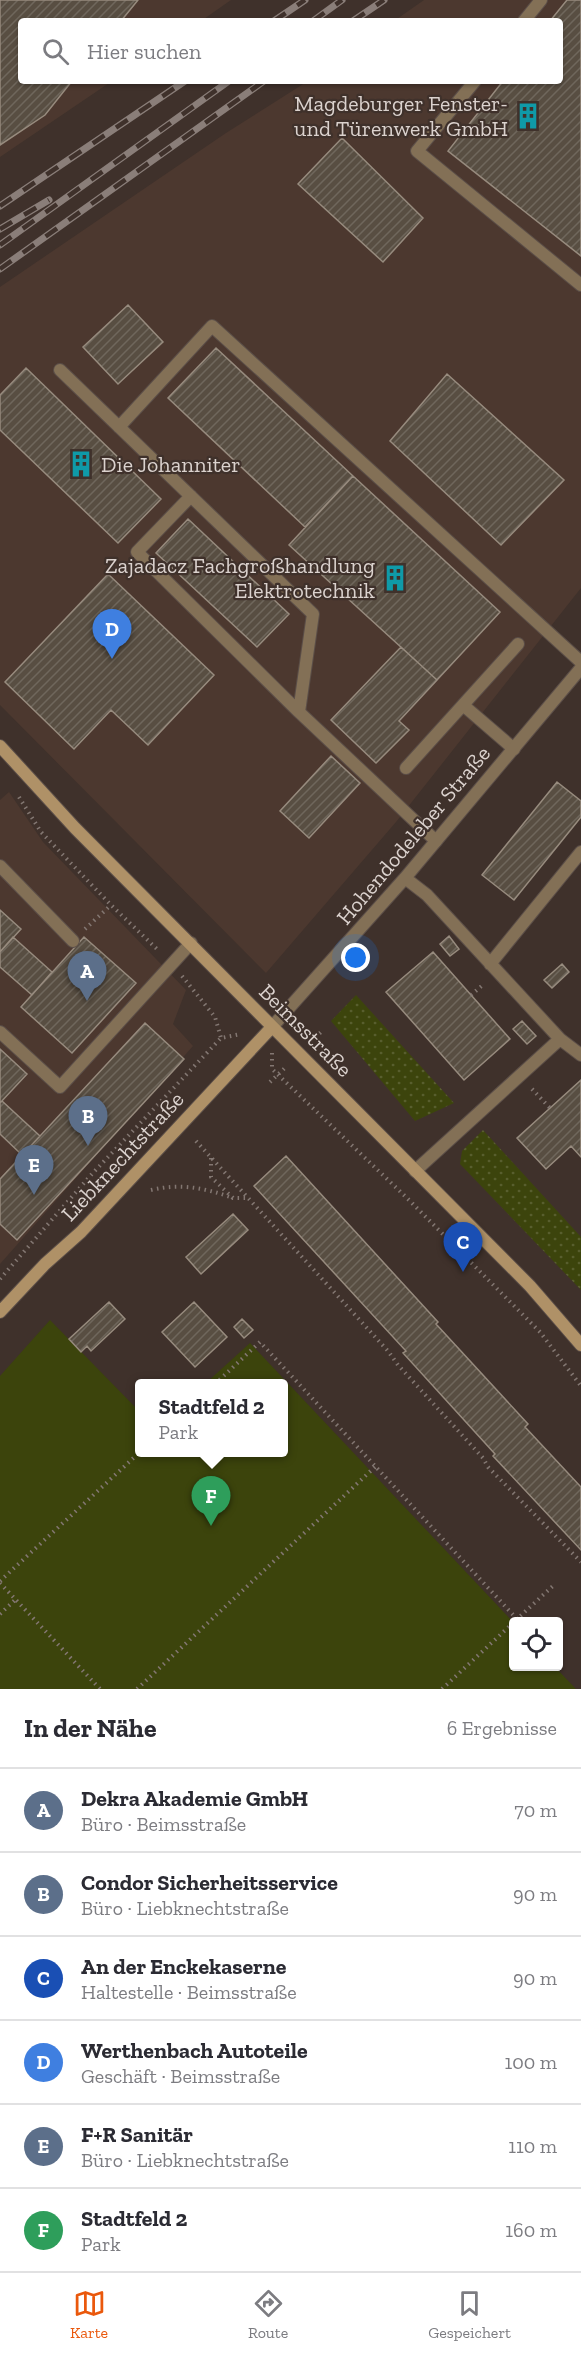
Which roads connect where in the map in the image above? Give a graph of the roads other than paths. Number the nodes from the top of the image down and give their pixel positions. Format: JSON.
{"nodes":[{"id":1,"x":541,"y":0,"type":"edge"},
{"id":2,"x":526,"y":18,"type":"edge"},
{"id":3,"x":473,"y":84,"type":"edge"},
{"id":4,"x":581,"y":285,"type":"edge"},
{"id":5,"x":60,"y":370,"type":"dead end"},
{"id":6,"x":119,"y":426,"type":"junction"},
{"id":7,"x":191,"y":496,"type":"junction"},
{"id":8,"x":518,"y":644,"type":"dead end"},
{"id":9,"x":581,"y":662,"type":"edge"},
{"id":10,"x":581,"y":668,"type":"edge"},
{"id":11,"x":463,"y":705,"type":"junction"},
{"id":12,"x":299,"y":712,"type":"junction"},
{"id":13,"x":0,"y":746,"type":"edge"},
{"id":14,"x":514,"y":749,"type":"junction"},
{"id":15,"x":406,"y":768,"type":"dead end"},
{"id":16,"x":436,"y":841,"type":"junction"},
{"id":17,"x":581,"y":852,"type":"edge"},
{"id":18,"x":0,"y":866,"type":"edge"},
{"id":19,"x":405,"y":878,"type":"junction"},
{"id":20,"x":73,"y":941,"type":"road end"},
{"id":21,"x":190,"y":943,"type":"junction"},
{"id":22,"x":490,"y":964,"type":"junction"},
{"id":23,"x":272,"y":1027,"type":"junction"},
{"id":24,"x":0,"y":1032,"type":"edge"},
{"id":25,"x":560,"y":1039,"type":"junction"},
{"id":26,"x":581,"y":1055,"type":"edge"},
{"id":27,"x":415,"y":1171,"type":"junction"},
{"id":28,"x":0,"y":1312,"type":"edge"},
{"id":29,"x":581,"y":1345,"type":"edge"}],
"edges":[{"from":1,"to":2,"type":"street"},
{"from":3,"to":4,"type":"street"},
{"from":5,"to":6,"type":"street"},
{"from":6,"to":7,"type":"street"},
{"from":6,"to":9,"type":"street"},
{"from":7,"to":12,"type":"street"},
{"from":7,"to":12,"type":"street"},
{"from":8,"to":11,"type":"street"},
{"from":10,"to":14,"type":"street","name":"Hohendodeleber Straße"},
{"from":11,"to":14,"type":"street"},
{"from":11,"to":15,"type":"street"},
{"from":12,"to":16,"type":"street"},
{"from":13,"to":21,"type":"street","name":"Beimsstraße"},
{"from":14,"to":16,"type":"street","name":"Hohendodeleber Straße"},
{"from":16,"to":19,"type":"street","name":"Hohendodeleber Straße"},
{"from":17,"to":22,"type":"street"},
{"from":18,"to":20,"type":"street"},
{"from":19,"to":22,"type":"street"},
{"from":19,"to":23,"type":"street","name":"Hohendodeleber Straße"},
{"from":21,"to":23,"type":"street","name":"Beimsstraße"},
{"from":21,"to":24,"type":"street"},
{"from":22,"to":25,"type":"street"},
{"from":23,"to":27,"type":"street","name":"Beimsstraße"},
{"from":23,"to":28,"type":"street","name":"Liebknechtstraße"},
{"from":25,"to":26,"type":"street"},
{"from":25,"to":27,"type":"street"},
{"from":27,"to":29,"type":"street","name":"Beimsstraße"}]}
